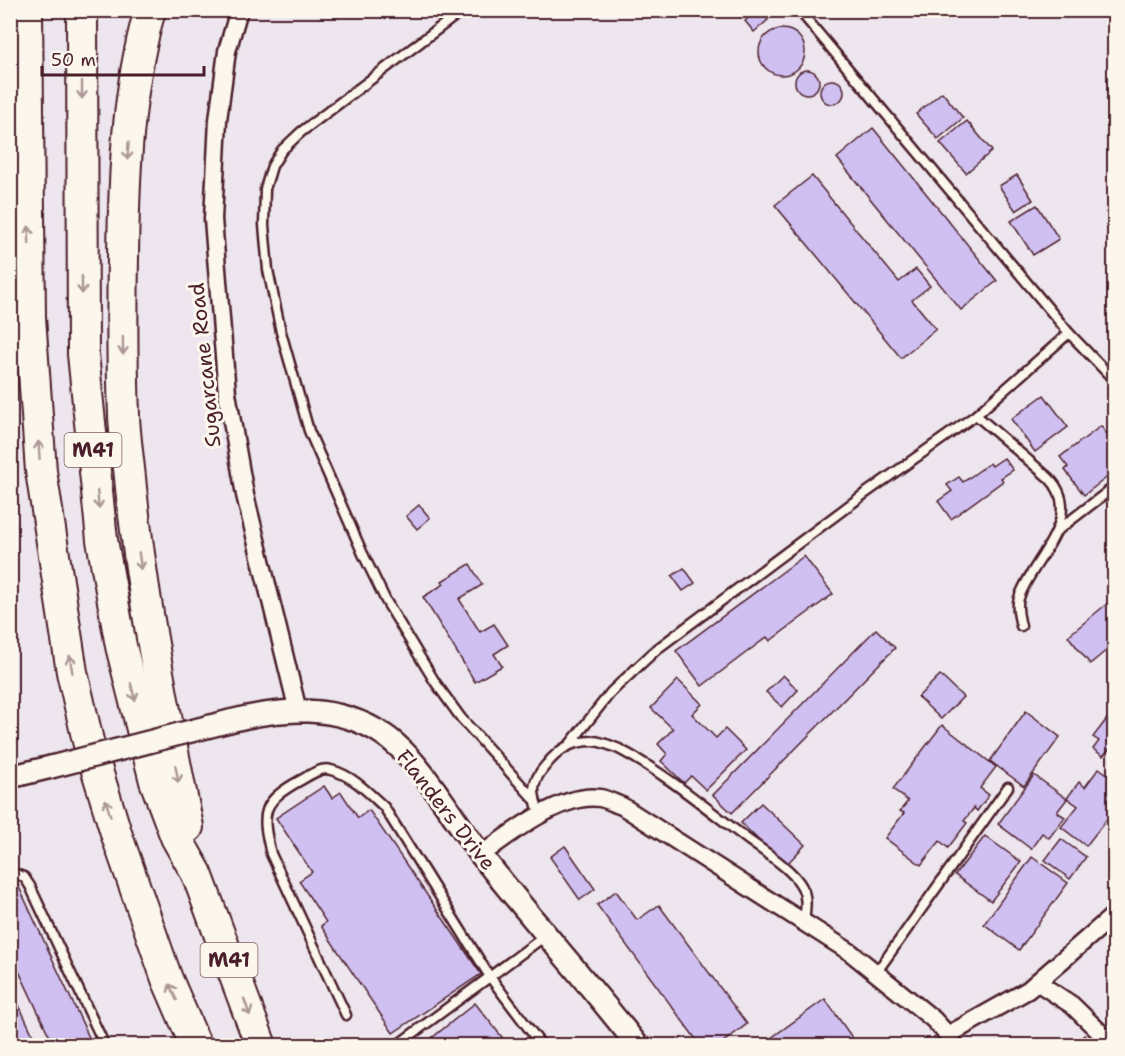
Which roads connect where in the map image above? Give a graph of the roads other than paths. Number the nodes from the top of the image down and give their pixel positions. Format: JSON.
{"nodes":[{"id":1,"x":25,"y":10,"type":"edge"},
{"id":2,"x":82,"y":10,"type":"edge"},
{"id":3,"x":150,"y":10,"type":"edge"},
{"id":4,"x":239,"y":10,"type":"edge"},
{"id":5,"x":463,"y":10,"type":"edge"},
{"id":6,"x":798,"y":10,"type":"edge"},
{"id":7,"x":1069,"y":333,"type":"junction"},
{"id":8,"x":1114,"y":380,"type":"edge"},
{"id":9,"x":976,"y":415,"type":"junction"},
{"id":10,"x":1114,"y":487,"type":"edge"},
{"id":11,"x":1057,"y":530,"type":"junction"},
{"id":12,"x":1021,"y":626,"type":"dead end"},
{"id":13,"x":298,"y":711,"type":"junction"},
{"id":14,"x":570,"y":744,"type":"junction"},
{"id":15,"x":10,"y":777,"type":"edge"},
{"id":16,"x":1008,"y":788,"type":"dead end"},
{"id":17,"x":533,"y":798,"type":"junction"},
{"id":18,"x":540,"y":815,"type":"junction"},
{"id":19,"x":481,"y":855,"type":"junction"},
{"id":20,"x":10,"y":872,"type":"edge"},
{"id":21,"x":197,"y":874,"type":"junction"},
{"id":22,"x":1114,"y":915,"type":"edge"},
{"id":23,"x":804,"y":923,"type":"junction"},
{"id":24,"x":547,"y":935,"type":"junction"},
{"id":25,"x":876,"y":973,"type":"junction"},
{"id":26,"x":490,"y":977,"type":"junction"},
{"id":27,"x":1037,"y":982,"type":"junction"},
{"id":28,"x":346,"y":1015,"type":"dead end"},
{"id":29,"x":105,"y":1046,"type":"edge"},
{"id":30,"x":196,"y":1046,"type":"edge"},
{"id":31,"x":261,"y":1046,"type":"edge"},
{"id":32,"x":396,"y":1046,"type":"edge"},
{"id":33,"x":542,"y":1046,"type":"edge"},
{"id":34,"x":638,"y":1046,"type":"edge"},
{"id":35,"x":1114,"y":1046,"type":"edge"}],
"edges":[{"from":30,"to":1,"type":"highway","number":"M41","one_way":true},
{"from":2,"to":21,"type":"highway","number":"M41","one_way":true},
{"from":3,"to":21,"type":"highway","one_way":true},
{"from":4,"to":13,"type":"street","name":"Sugarcane Road"},
{"from":5,"to":17,"type":"lane"},
{"from":6,"to":7,"type":"lane"},
{"from":7,"to":8,"type":"lane"},
{"from":7,"to":9,"type":"lane"},
{"from":9,"to":11,"type":"lane"},
{"from":9,"to":14,"type":"lane"},
{"from":10,"to":11,"type":"lane"},
{"from":11,"to":12,"type":"lane"},
{"from":13,"to":15,"type":"street","name":"Flanders Drive","bridge":true},
{"from":13,"to":19,"type":"street","name":"Flanders Drive"},
{"from":14,"to":17,"type":"lane"},
{"from":14,"to":23,"type":"lane"},
{"from":16,"to":25,"type":"lane"},
{"from":17,"to":18,"type":"lane"},
{"from":18,"to":19,"type":"street"},
{"from":18,"to":23,"type":"street"},
{"from":19,"to":24,"type":"street","name":"Flanders Drive"},
{"from":20,"to":29,"type":"lane"},
{"from":21,"to":31,"type":"highway","number":"M41","one_way":true},
{"from":22,"to":27,"type":"street"},
{"from":23,"to":25,"type":"street"},
{"from":24,"to":26,"type":"lane"},
{"from":24,"to":34,"type":"street","name":"Flanders Drive"},
{"from":25,"to":27,"type":"street"},
{"from":26,"to":28,"type":"lane"},
{"from":26,"to":32,"type":"lane"},
{"from":26,"to":33,"type":"lane"},
{"from":27,"to":35,"type":"street"}]}
